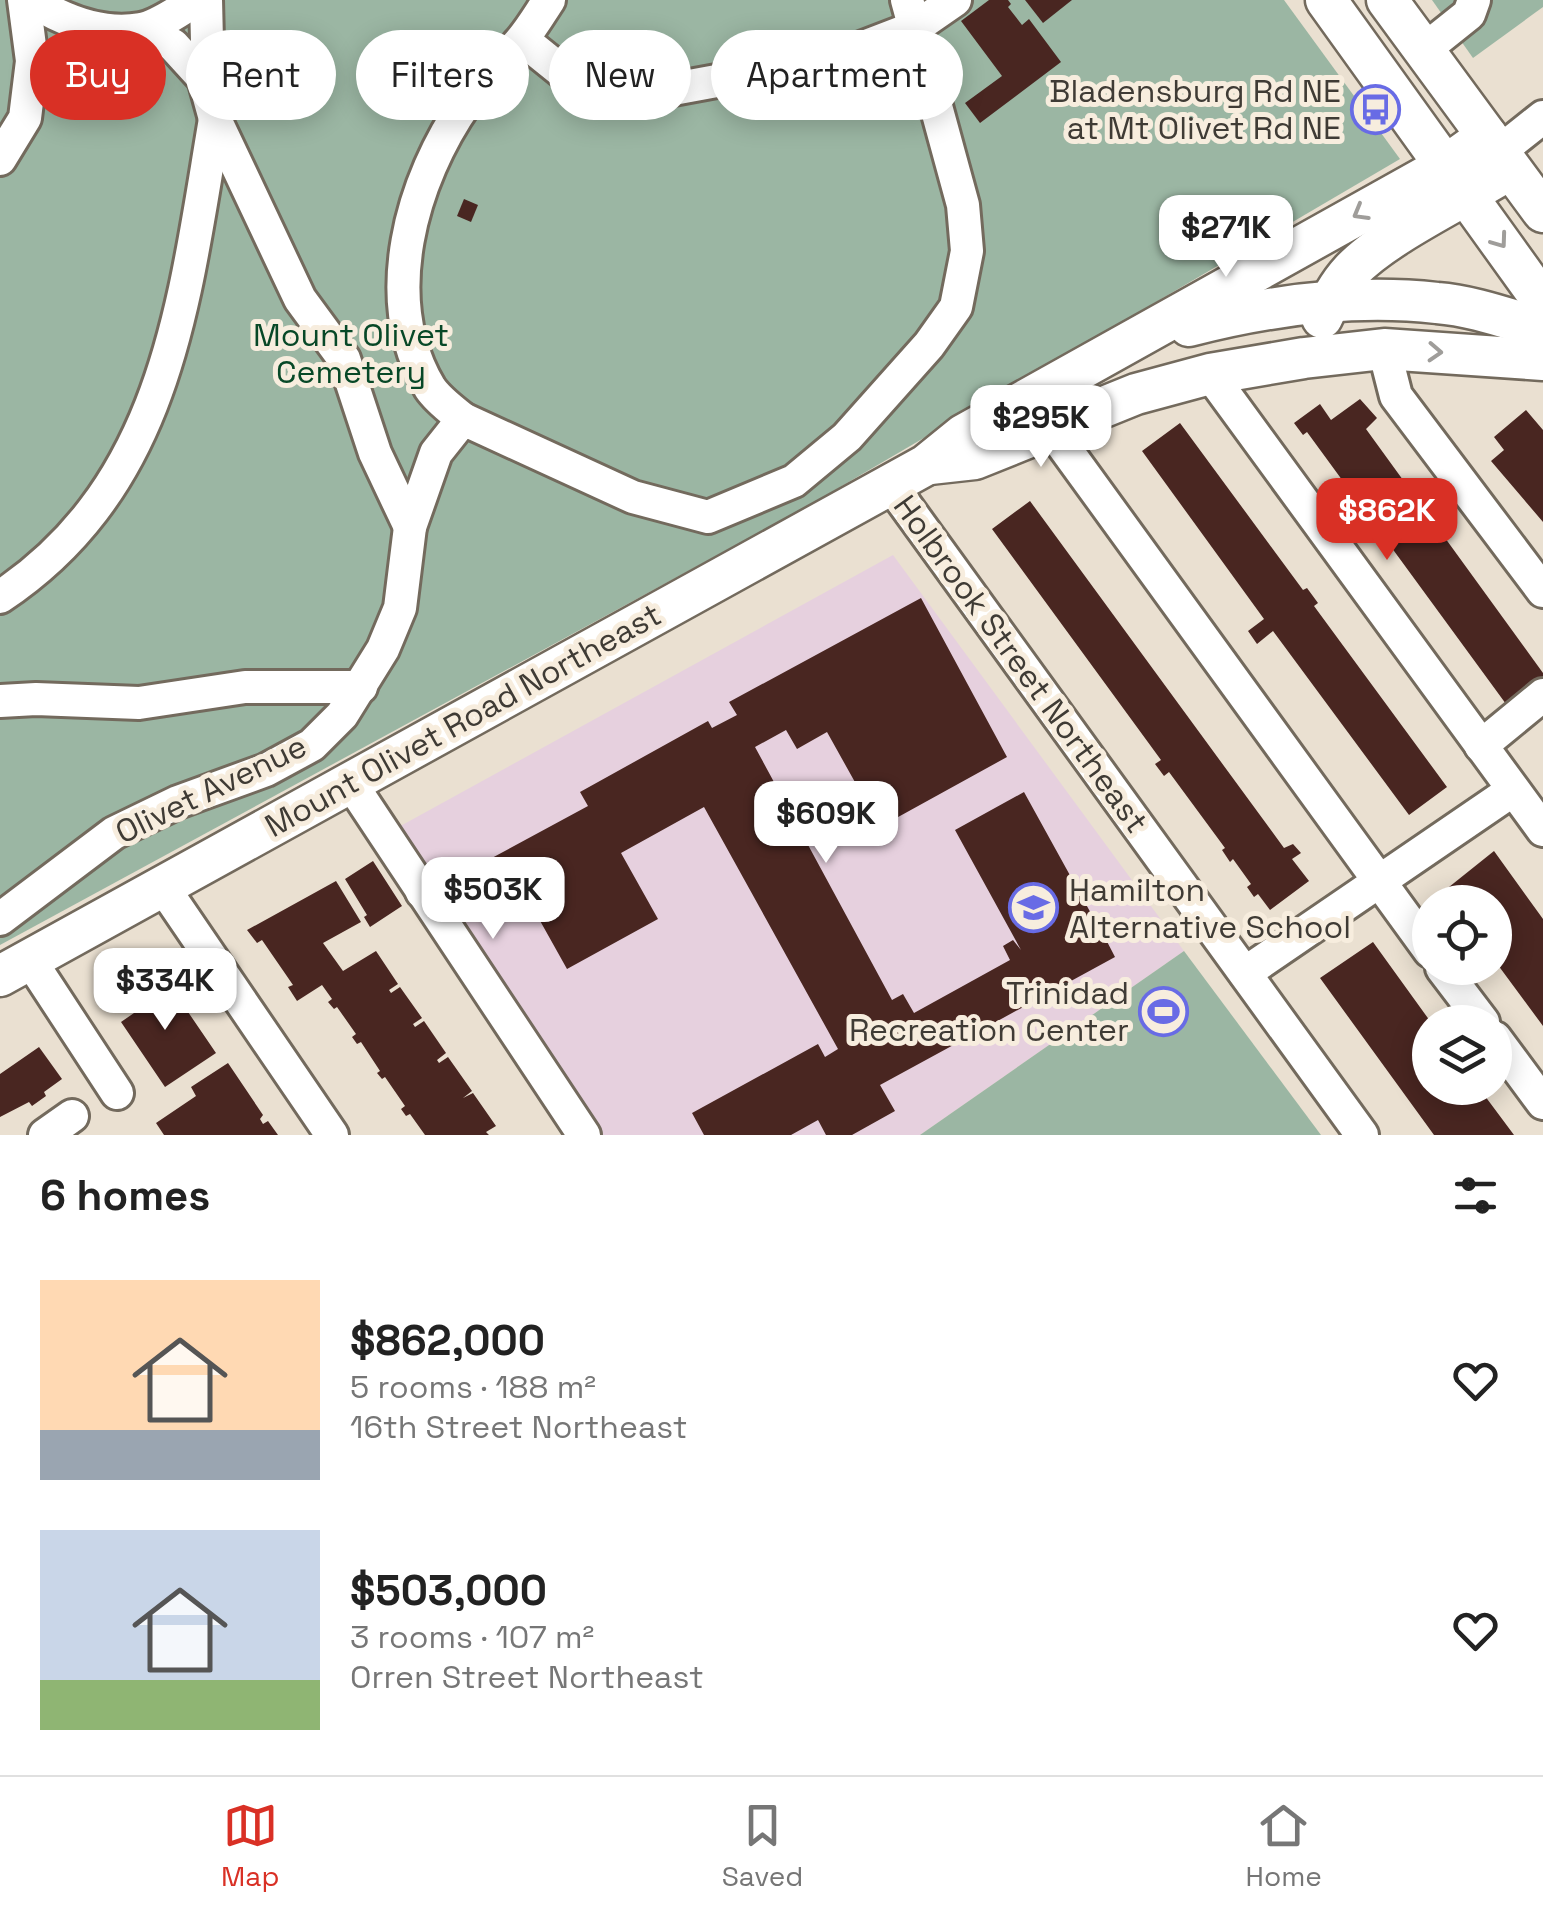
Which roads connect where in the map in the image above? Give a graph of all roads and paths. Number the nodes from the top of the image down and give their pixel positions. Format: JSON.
{"nodes":[{"id":1,"x":27,"y":0,"type":"edge"},
{"id":2,"x":196,"y":0,"type":"edge"},
{"id":3,"x":206,"y":0,"type":"edge"},
{"id":4,"x":552,"y":0,"type":"edge"},
{"id":5,"x":955,"y":0,"type":"edge"},
{"id":6,"x":1326,"y":0,"type":"edge"},
{"id":7,"x":1388,"y":0,"type":"edge"},
{"id":8,"x":1474,"y":0,"type":"edge"},
{"id":9,"x":912,"y":14,"type":"edge"},
{"id":10,"x":88,"y":28,"type":"junction"},
{"id":11,"x":85,"y":30,"type":"edge"},
{"id":12,"x":144,"y":30,"type":"joint"},
{"id":13,"x":207,"y":30,"type":"edge"},
{"id":14,"x":555,"y":30,"type":"edge"},
{"id":15,"x":529,"y":31,"type":"edge"},
{"id":16,"x":30,"y":37,"type":"edge"},
{"id":17,"x":166,"y":42,"type":"edge"},
{"id":18,"x":529,"y":45,"type":"edge"},
{"id":19,"x":1424,"y":50,"type":"junction"},
{"id":20,"x":186,"y":60,"type":"edge"},
{"id":21,"x":549,"y":61,"type":"edge"},
{"id":22,"x":30,"y":76,"type":"edge"},
{"id":23,"x":691,"y":86,"type":"edge"},
{"id":24,"x":215,"y":120,"type":"edge"},
{"id":25,"x":215,"y":120,"type":"edge"},
{"id":26,"x":455,"y":120,"type":"edge"},
{"id":27,"x":1540,"y":127,"type":"edge"},
{"id":28,"x":1498,"y":152,"type":"junction"},
{"id":29,"x":0,"y":159,"type":"edge"},
{"id":30,"x":1456,"y":181,"type":"junction"},
{"id":31,"x":1543,"y":212,"type":"edge"},
{"id":32,"x":1330,"y":302,"type":"junction"},
{"id":33,"x":1543,"y":302,"type":"edge"},
{"id":34,"x":1543,"y":330,"type":"edge"},
{"id":35,"x":1137,"y":340,"type":"junction"},
{"id":36,"x":1384,"y":349,"type":"junction"},
{"id":37,"x":1304,"y":358,"type":"junction"},
{"id":38,"x":1543,"y":360,"type":"edge"},
{"id":39,"x":1210,"y":374,"type":"junction"},
{"id":40,"x":463,"y":420,"type":"junction"},
{"id":41,"x":1051,"y":428,"type":"junction"},
{"id":42,"x":375,"y":453,"type":"junction"},
{"id":43,"x":436,"y":453,"type":"junction"},
{"id":44,"x":926,"y":464,"type":"junction"},
{"id":45,"x":890,"y":484,"type":"junction"},
{"id":46,"x":410,"y":527,"type":"junction"},
{"id":47,"x":1543,"y":591,"type":"edge"},
{"id":48,"x":0,"y":596,"type":"edge"},
{"id":49,"x":361,"y":688,"type":"junction"},
{"id":50,"x":1543,"y":696,"type":"edge"},
{"id":51,"x":0,"y":701,"type":"edge"},
{"id":52,"x":1481,"y":746,"type":"junction"},
{"id":53,"x":350,"y":782,"type":"junction"},
{"id":54,"x":1513,"y":790,"type":"junction"},
{"id":55,"x":1543,"y":830,"type":"edge"},
{"id":56,"x":1378,"y":882,"type":"junction"},
{"id":57,"x":163,"y":887,"type":"junction"},
{"id":58,"x":422,"y":892,"type":"junction"},
{"id":59,"x":464,"y":900,"type":"dead end"},
{"id":60,"x":0,"y":918,"type":"edge"},
{"id":61,"x":1412,"y":927,"type":"edge"},
{"id":62,"x":15,"y":968,"type":"edge"},
{"id":63,"x":1245,"y":973,"type":"junction"},
{"id":64,"x":1455,"y":985,"type":"edge"},
{"id":65,"x":1470,"y":1005,"type":"edge"},
{"id":66,"x":1512,"y":1061,"type":"edge"},
{"id":67,"x":117,"y":1093,"type":"dead end"},
{"id":68,"x":1543,"y":1103,"type":"edge"},
{"id":69,"x":72,"y":1116,"type":"dead end"},
{"id":70,"x":45,"y":1135,"type":"edge"},
{"id":71,"x":332,"y":1135,"type":"edge"},
{"id":72,"x":584,"y":1135,"type":"edge"},
{"id":73,"x":1362,"y":1135,"type":"edge"}],
"edges":[{"from":1,"to":10,"type":"street"},
{"from":1,"to":16,"type":"street"},
{"from":2,"to":12,"type":"street"},
{"from":3,"to":13,"type":"street"},
{"from":4,"to":14,"type":"street"},
{"from":4,"to":15,"type":"street"},
{"from":5,"to":9,"type":"street"},
{"from":6,"to":30,"type":"main road"},
{"from":7,"to":19,"type":"main road"},
{"from":8,"to":19,"type":"street"},
{"from":9,"to":23,"type":"street"},
{"from":9,"to":40,"type":"street"},
{"from":10,"to":11,"type":"street"},
{"from":10,"to":12,"type":"street"},
{"from":17,"to":20,"type":"street"},
{"from":18,"to":21,"type":"street"},
{"from":19,"to":28,"type":"main road"},
{"from":22,"to":29,"type":"street"},
{"from":24,"to":42,"type":"street"},
{"from":25,"to":48,"type":"street"},
{"from":26,"to":40,"type":"street"},
{"from":27,"to":28,"type":"street"},
{"from":28,"to":30,"type":"main road"},
{"from":28,"to":31,"type":"main road"},
{"from":30,"to":32,"type":"main road"},
{"from":30,"to":33,"type":"main road","one_way":true},
{"from":30,"to":35,"type":"main road","name":"Mount Olivet Road Northeast","one_way":true},
{"from":32,"to":34,"type":"main road","name":"Mount Olivet Road Northeast"},
{"from":32,"to":35,"type":"main road","name":"Mount Olivet Road Northeast"},
{"from":32,"to":37,"type":"main road"},
{"from":35,"to":44,"type":"main road","name":"Mount Olivet Road Northeast"},
{"from":36,"to":37,"type":"main road","name":"Mount Olivet Road Northeast"},
{"from":36,"to":38,"type":"main road","name":"Mount Olivet Road Northeast","one_way":true},
{"from":36,"to":47,"type":"street"},
{"from":37,"to":39,"type":"main road","name":"Mount Olivet Road Northeast"},
{"from":39,"to":41,"type":"main road","name":"Mount Olivet Road Northeast"},
{"from":39,"to":52,"type":"street"},
{"from":40,"to":43,"type":"street","name":"Olivet Avenue"},
{"from":41,"to":44,"type":"main road","name":"Mount Olivet Road Northeast"},
{"from":41,"to":56,"type":"street"},
{"from":42,"to":43,"type":"street"},
{"from":42,"to":46,"type":"street"},
{"from":43,"to":46,"type":"street","name":"Olivet Avenue"},
{"from":44,"to":45,"type":"main road","name":"Mount Olivet Road Northeast"},
{"from":45,"to":53,"type":"main road","name":"Mount Olivet Road Northeast"},
{"from":45,"to":63,"type":"street","name":"Holbrook Street Northeast"},
{"from":46,"to":49,"type":"street","name":"Olivet Avenue"},
{"from":49,"to":51,"type":"street"},
{"from":49,"to":60,"type":"street","name":"Olivet Avenue"},
{"from":50,"to":52,"type":"street"},
{"from":52,"to":54,"type":"street"},
{"from":53,"to":57,"type":"main road","name":"Mount Olivet Road Northeast"},
{"from":53,"to":58,"type":"street"},
{"from":54,"to":55,"type":"street"},
{"from":54,"to":56,"type":"street"},
{"from":56,"to":61,"type":"street"},
{"from":56,"to":63,"type":"street"},
{"from":57,"to":62,"type":"main road","name":"Mount Olivet Road Northeast"},
{"from":57,"to":71,"type":"street"},
{"from":58,"to":59,"type":"street"},
{"from":58,"to":72,"type":"street"},
{"from":62,"to":67,"type":"street"},
{"from":63,"to":73,"type":"street","name":"Holbrook Street Northeast"},
{"from":64,"to":65,"type":"street"},
{"from":66,"to":68,"type":"street"},
{"from":69,"to":70,"type":"street"}]}
